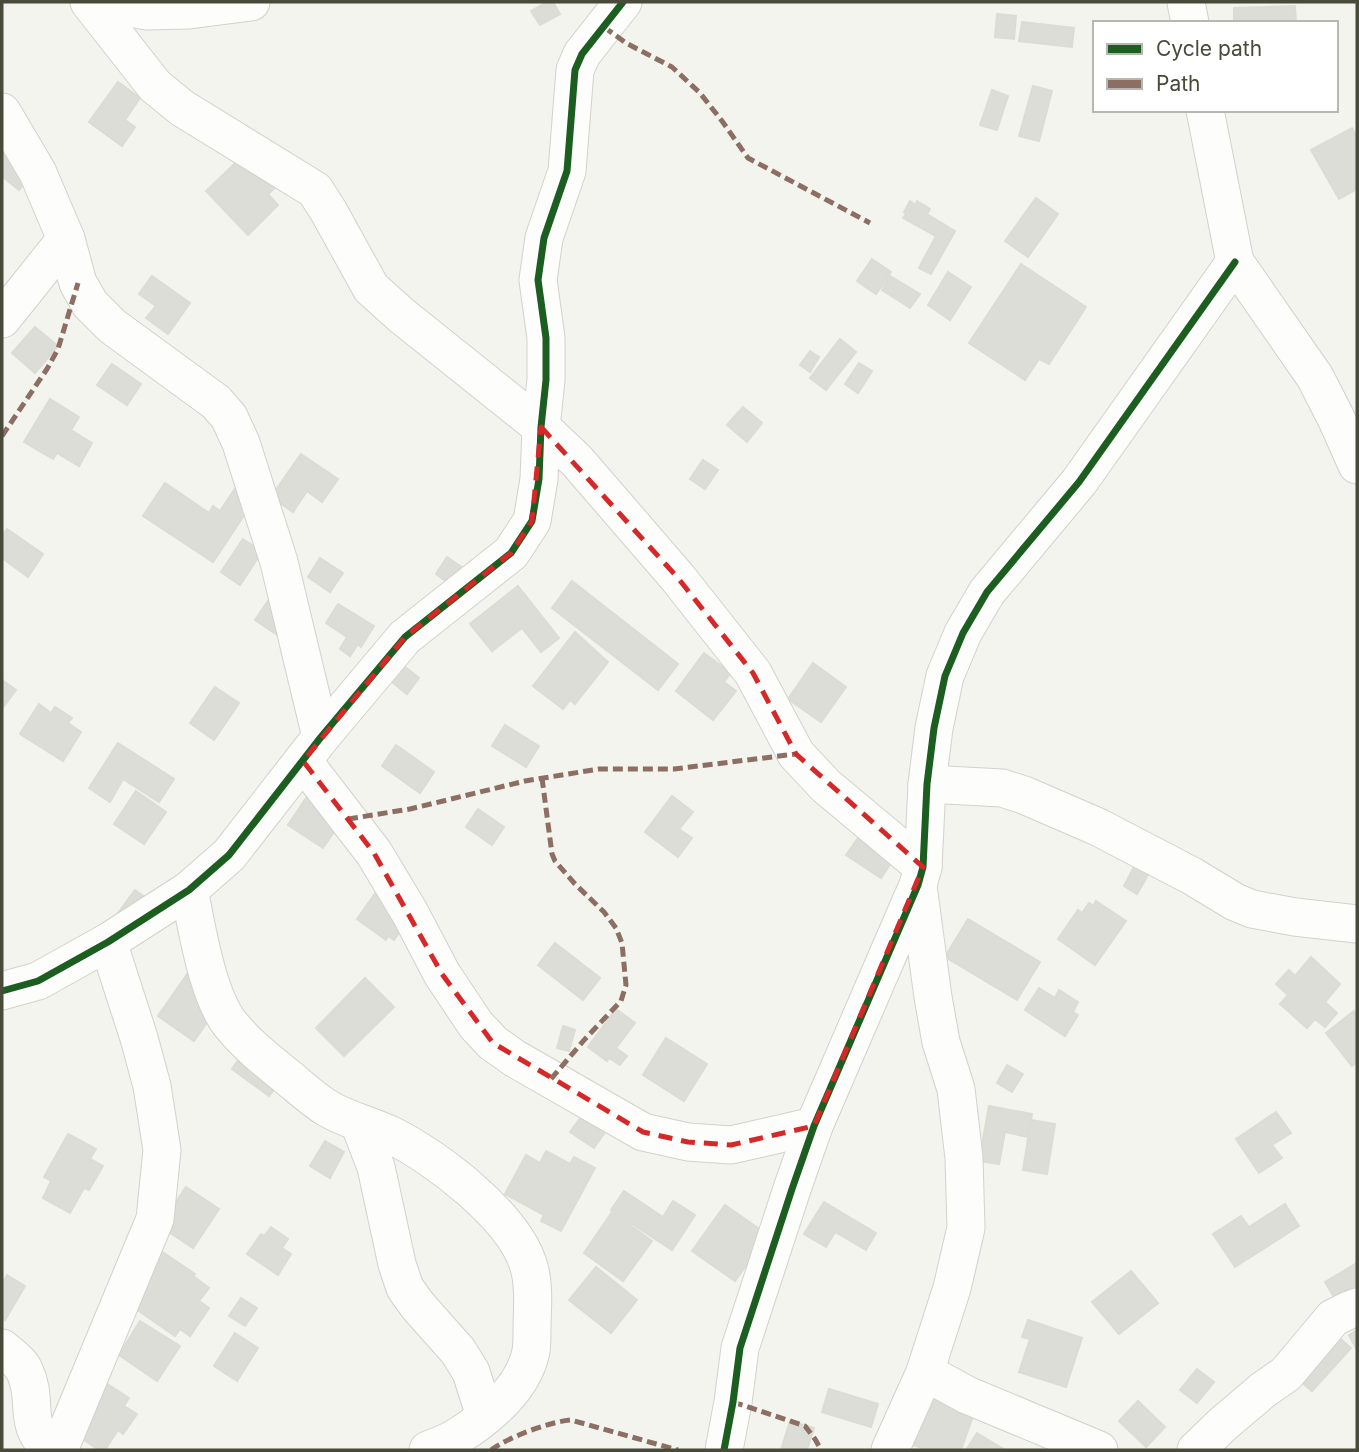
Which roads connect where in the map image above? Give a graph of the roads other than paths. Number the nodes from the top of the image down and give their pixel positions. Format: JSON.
{"nodes":[{"id":1,"x":90,"y":2,"type":"edge"},
{"id":2,"x":251,"y":2,"type":"edge"},
{"id":3,"x":624,"y":2,"type":"edge"},
{"id":4,"x":1186,"y":2,"type":"edge"},
{"id":5,"x":1190,"y":21,"type":"edge"},
{"id":6,"x":2,"y":111,"type":"edge"},
{"id":7,"x":1205,"y":112,"type":"edge"},
{"id":8,"x":66,"y":239,"type":"junction"},
{"id":9,"x":1235,"y":262,"type":"junction"},
{"id":10,"x":2,"y":319,"type":"edge"},
{"id":11,"x":541,"y":427,"type":"junction"},
{"id":12,"x":1357,"y":465,"type":"edge"},
{"id":13,"x":312,"y":749,"type":"junction"},
{"id":14,"x":927,"y":784,"type":"junction"},
{"id":15,"x":920,"y":876,"type":"junction"},
{"id":16,"x":189,"y":890,"type":"junction"},
{"id":17,"x":1357,"y":924,"type":"edge"},
{"id":18,"x":108,"y":942,"type":"junction"},
{"id":19,"x":2,"y":991,"type":"edge"},
{"id":20,"x":359,"y":1123,"type":"junction"},
{"id":21,"x":814,"y":1126,"type":"junction"},
{"id":22,"x":1357,"y":1307,"type":"edge"},
{"id":23,"x":2,"y":1348,"type":"edge"},
{"id":24,"x":925,"y":1372,"type":"junction"},
{"id":25,"x":485,"y":1416,"type":"junction"},
{"id":26,"x":52,"y":1450,"type":"edge"},
{"id":27,"x":59,"y":1450,"type":"edge"},
{"id":28,"x":428,"y":1450,"type":"edge"},
{"id":29,"x":724,"y":1450,"type":"edge"},
{"id":30,"x":890,"y":1450,"type":"edge"},
{"id":31,"x":1099,"y":1450,"type":"edge"},
{"id":32,"x":1196,"y":1450,"type":"edge"}],
"edges":[{"from":1,"to":2,"type":"street"},
{"from":1,"to":11,"type":"street"},
{"from":3,"to":11,"type":"street"},
{"from":4,"to":5,"type":"street"},
{"from":6,"to":8,"type":"street"},
{"from":7,"to":9,"type":"street"},
{"from":8,"to":10,"type":"street"},
{"from":8,"to":13,"type":"street"},
{"from":9,"to":12,"type":"street"},
{"from":9,"to":14,"type":"street"},
{"from":11,"to":13,"type":"street"},
{"from":11,"to":15,"type":"street"},
{"from":13,"to":16,"type":"street"},
{"from":13,"to":21,"type":"street"},
{"from":14,"to":15,"type":"street"},
{"from":14,"to":17,"type":"street"},
{"from":15,"to":21,"type":"street"},
{"from":15,"to":24,"type":"street"},
{"from":16,"to":18,"type":"street"},
{"from":16,"to":20,"type":"street"},
{"from":18,"to":19,"type":"street"},
{"from":18,"to":27,"type":"street"},
{"from":20,"to":25,"type":"street"},
{"from":20,"to":25,"type":"street"},
{"from":21,"to":29,"type":"street"},
{"from":22,"to":32,"type":"street"},
{"from":23,"to":26,"type":"street"},
{"from":24,"to":30,"type":"street"},
{"from":24,"to":31,"type":"street"},
{"from":25,"to":28,"type":"street"}]}
